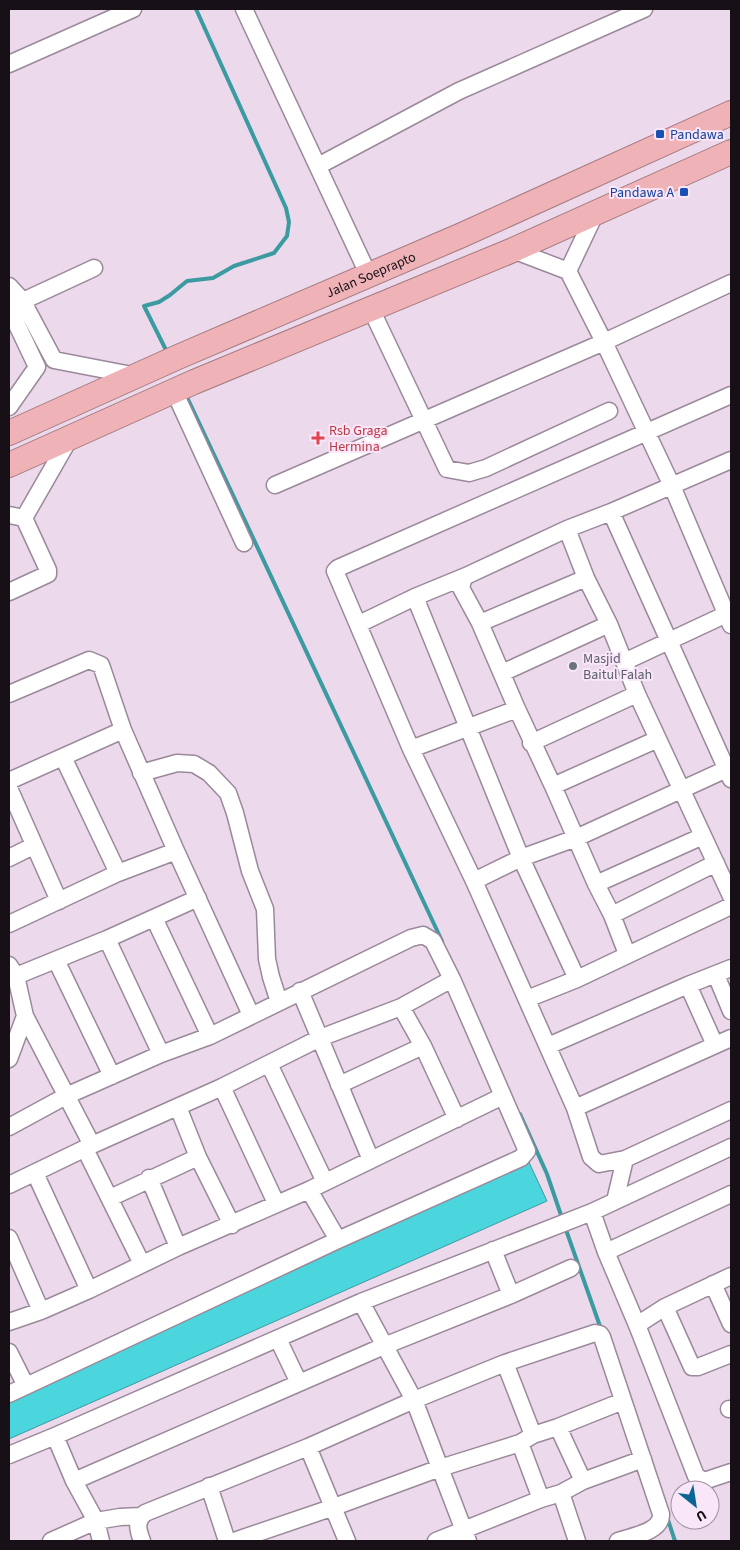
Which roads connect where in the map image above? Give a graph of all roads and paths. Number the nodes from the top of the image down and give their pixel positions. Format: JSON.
{"nodes":[{"id":1,"x":133,"y":9,"type":"edge"},
{"id":2,"x":244,"y":9,"type":"edge"},
{"id":3,"x":644,"y":9,"type":"edge"},
{"id":4,"x":9,"y":64,"type":"edge"},
{"id":5,"x":731,"y":113,"type":"edge"},
{"id":6,"x":731,"y":152,"type":"edge"},
{"id":7,"x":318,"y":166,"type":"junction"},
{"id":8,"x":596,"y":212,"type":"junction"},
{"id":9,"x":513,"y":250,"type":"junction"},
{"id":10,"x":94,"y":268,"type":"dead end"},
{"id":11,"x":568,"y":272,"type":"junction"},
{"id":12,"x":369,"y":276,"type":"junction"},
{"id":13,"x":731,"y":284,"type":"edge"},
{"id":14,"x":9,"y":286,"type":"edge"},
{"id":15,"x":13,"y":305,"type":"edge"},
{"id":16,"x":371,"y":309,"type":"junction"},
{"id":17,"x":604,"y":342,"type":"junction"},
{"id":18,"x":54,"y":360,"type":"junction"},
{"id":19,"x":37,"y":367,"type":"junction"},
{"id":20,"x":137,"y":376,"type":"junction"},
{"id":21,"x":182,"y":388,"type":"junction"},
{"id":22,"x":731,"y":395,"type":"edge"},
{"id":23,"x":9,"y":407,"type":"edge"},
{"id":24,"x":608,"y":411,"type":"dead end"},
{"id":25,"x":424,"y":420,"type":"junction"},
{"id":26,"x":647,"y":432,"type":"junction"},
{"id":27,"x":9,"y":434,"type":"edge"},
{"id":28,"x":71,"y":436,"type":"junction"},
{"id":29,"x":9,"y":465,"type":"edge"},
{"id":30,"x":729,"y":466,"type":"edge"},
{"id":31,"x":275,"y":485,"type":"dead end"},
{"id":32,"x":672,"y":486,"type":"junction"},
{"id":33,"x":611,"y":512,"type":"junction"},
{"id":34,"x":16,"y":517,"type":"edge"},
{"id":35,"x":566,"y":530,"type":"junction"},
{"id":36,"x":244,"y":543,"type":"dead end"},
{"id":37,"x":466,"y":576,"type":"junction"},
{"id":38,"x":586,"y":578,"type":"junction"},
{"id":39,"x":9,"y":592,"type":"edge"},
{"id":40,"x":416,"y":597,"type":"junction"},
{"id":41,"x":730,"y":617,"type":"edge"},
{"id":42,"x":480,"y":623,"type":"junction"},
{"id":43,"x":359,"y":624,"type":"junction"},
{"id":44,"x":608,"y":624,"type":"junction"},
{"id":45,"x":668,"y":641,"type":"junction"},
{"id":46,"x":624,"y":662,"type":"junction"},
{"id":47,"x":502,"y":673,"type":"junction"},
{"id":48,"x":9,"y":694,"type":"edge"},
{"id":49,"x":638,"y":694,"type":"junction"},
{"id":50,"x":517,"y":709,"type":"junction"},
{"id":51,"x":469,"y":726,"type":"junction"},
{"id":52,"x":122,"y":730,"type":"junction"},
{"id":53,"x":658,"y":739,"type":"junction"},
{"id":54,"x":532,"y":743,"type":"junction"},
{"id":55,"x":411,"y":750,"type":"junction"},
{"id":56,"x":63,"y":757,"type":"junction"},
{"id":57,"x":730,"y":772,"type":"edge"},
{"id":58,"x":141,"y":773,"type":"junction"},
{"id":59,"x":9,"y":781,"type":"edge"},
{"id":60,"x":553,"y":786,"type":"junction"},
{"id":61,"x":9,"y":788,"type":"edge"},
{"id":62,"x":682,"y":790,"type":"junction"},
{"id":63,"x":703,"y":836,"type":"junction"},
{"id":64,"x":576,"y":838,"type":"junction"},
{"id":65,"x":34,"y":846,"type":"junction"},
{"id":66,"x":176,"y":851,"type":"junction"},
{"id":67,"x":9,"y":858,"type":"edge"},
{"id":68,"x":521,"y":858,"type":"junction"},
{"id":69,"x":716,"y":863,"type":"junction"},
{"id":70,"x":118,"y":873,"type":"junction"},
{"id":71,"x":474,"y":881,"type":"junction"},
{"id":72,"x":596,"y":884,"type":"junction"},
{"id":73,"x":731,"y":896,"type":"edge"},
{"id":74,"x":198,"y":898,"type":"junction"},
{"id":75,"x":59,"y":900,"type":"junction"},
{"id":76,"x":731,"y":906,"type":"edge"},
{"id":77,"x":612,"y":915,"type":"junction"},
{"id":78,"x":154,"y":918,"type":"junction"},
{"id":79,"x":9,"y":924,"type":"edge"},
{"id":80,"x":108,"y":939,"type":"junction"},
{"id":81,"x":627,"y":954,"type":"junction"},
{"id":82,"x":56,"y":960,"type":"junction"},
{"id":83,"x":731,"y":968,"type":"edge"},
{"id":84,"x":12,"y":971,"type":"edge"},
{"id":85,"x":716,"y":975,"type":"junction"},
{"id":86,"x":452,"y":979,"type":"junction"},
{"id":87,"x":577,"y":979,"type":"junction"},
{"id":88,"x":688,"y":985,"type":"junction"},
{"id":89,"x":300,"y":991,"type":"junction"},
{"id":90,"x":527,"y":999,"type":"junction"},
{"id":91,"x":279,"y":1002,"type":"junction"},
{"id":92,"x":401,"y":1007,"type":"junction"},
{"id":93,"x":731,"y":1011,"type":"edge"},
{"id":94,"x":251,"y":1015,"type":"junction"},
{"id":95,"x":25,"y":1016,"type":"junction"},
{"id":96,"x":210,"y":1036,"type":"junction"},
{"id":97,"x":320,"y":1038,"type":"junction"},
{"id":98,"x":727,"y":1041,"type":"edge"},
{"id":99,"x":422,"y":1046,"type":"junction"},
{"id":100,"x":548,"y":1046,"type":"junction"},
{"id":101,"x":161,"y":1054,"type":"junction"},
{"id":102,"x":9,"y":1059,"type":"edge"},
{"id":103,"x":269,"y":1064,"type":"junction"},
{"id":104,"x":112,"y":1076,"type":"junction"},
{"id":105,"x":339,"y":1085,"type":"junction"},
{"id":106,"x":222,"y":1087,"type":"junction"},
{"id":107,"x":66,"y":1096,"type":"junction"},
{"id":108,"x":503,"y":1096,"type":"junction"},
{"id":109,"x":178,"y":1107,"type":"junction"},
{"id":110,"x":575,"y":1108,"type":"junction"},
{"id":111,"x":731,"y":1110,"type":"edge"},
{"id":112,"x":457,"y":1119,"type":"junction"},
{"id":113,"x":9,"y":1126,"type":"edge"},
{"id":114,"x":89,"y":1147,"type":"junction"},
{"id":115,"x":731,"y":1147,"type":"edge"},
{"id":116,"x":198,"y":1157,"type":"junction"},
{"id":117,"x":625,"y":1159,"type":"junction"},
{"id":118,"x":371,"y":1160,"type":"junction"},
{"id":119,"x":35,"y":1173,"type":"junction"},
{"id":120,"x":149,"y":1178,"type":"junction"},
{"id":121,"x":325,"y":1182,"type":"junction"},
{"id":122,"x":9,"y":1185,"type":"edge"},
{"id":123,"x":309,"y":1190,"type":"junction"},
{"id":124,"x":731,"y":1194,"type":"edge"},
{"id":125,"x":110,"y":1198,"type":"junction"},
{"id":126,"x":615,"y":1201,"type":"junction"},
{"id":127,"x":276,"y":1204,"type":"junction"},
{"id":128,"x":592,"y":1212,"type":"junction"},
{"id":129,"x":232,"y":1224,"type":"junction"},
{"id":130,"x":9,"y":1238,"type":"edge"},
{"id":131,"x":338,"y":1240,"type":"junction"},
{"id":132,"x":178,"y":1247,"type":"junction"},
{"id":133,"x":493,"y":1250,"type":"junction"},
{"id":134,"x":606,"y":1252,"type":"junction"},
{"id":135,"x":142,"y":1264,"type":"junction"},
{"id":136,"x":570,"y":1268,"type":"dead end"},
{"id":137,"x":731,"y":1276,"type":"edge"},
{"id":138,"x":713,"y":1284,"type":"junction"},
{"id":139,"x":89,"y":1290,"type":"junction"},
{"id":140,"x":511,"y":1295,"type":"junction"},
{"id":141,"x":361,"y":1302,"type":"junction"},
{"id":142,"x":665,"y":1307,"type":"junction"},
{"id":143,"x":41,"y":1311,"type":"junction"},
{"id":144,"x":9,"y":1322,"type":"edge"},
{"id":145,"x":731,"y":1324,"type":"edge"},
{"id":146,"x":636,"y":1325,"type":"junction"},
{"id":147,"x":278,"y":1339,"type":"junction"},
{"id":148,"x":384,"y":1346,"type":"junction"},
{"id":149,"x":9,"y":1352,"type":"edge"},
{"id":150,"x":731,"y":1354,"type":"edge"},
{"id":151,"x":505,"y":1363,"type":"junction"},
{"id":152,"x":299,"y":1383,"type":"junction"},
{"id":153,"x":26,"y":1386,"type":"junction"},
{"id":154,"x":9,"y":1394,"type":"edge"},
{"id":155,"x":414,"y":1400,"type":"junction"},
{"id":156,"x":623,"y":1401,"type":"junction"},
{"id":157,"x":558,"y":1427,"type":"junction"},
{"id":158,"x":55,"y":1436,"type":"junction"},
{"id":159,"x":526,"y":1439,"type":"junction"},
{"id":160,"x":308,"y":1447,"type":"junction"},
{"id":161,"x":9,"y":1455,"type":"edge"},
{"id":162,"x":643,"y":1460,"type":"junction"},
{"id":163,"x":440,"y":1468,"type":"junction"},
{"id":164,"x":731,"y":1472,"type":"edge"},
{"id":165,"x":74,"y":1481,"type":"junction"},
{"id":166,"x":583,"y":1481,"type":"junction"},
{"id":167,"x":209,"y":1486,"type":"junction"},
{"id":168,"x":561,"y":1493,"type":"junction"},
{"id":169,"x":541,"y":1499,"type":"junction"},
{"id":170,"x":334,"y":1507,"type":"junction"},
{"id":171,"x":141,"y":1516,"type":"junction"},
{"id":172,"x":96,"y":1521,"type":"junction"},
{"id":173,"x":466,"y":1536,"type":"edge"},
{"id":174,"x":51,"y":1541,"type":"edge"},
{"id":175,"x":101,"y":1541,"type":"edge"},
{"id":176,"x":142,"y":1541,"type":"edge"},
{"id":177,"x":227,"y":1541,"type":"edge"},
{"id":178,"x":234,"y":1541,"type":"edge"},
{"id":179,"x":347,"y":1541,"type":"edge"},
{"id":180,"x":436,"y":1541,"type":"edge"},
{"id":181,"x":577,"y":1541,"type":"edge"},
{"id":182,"x":618,"y":1541,"type":"edge"}],
"edges":[{"from":1,"to":4,"type":"street"},
{"from":2,"to":7,"type":"street"},
{"from":3,"to":7,"type":"street"},
{"from":5,"to":12,"type":"highway","name":"Jalan Soeprapto"},
{"from":6,"to":8,"type":"highway"},
{"from":7,"to":12,"type":"street"},
{"from":8,"to":9,"type":"highway"},
{"from":8,"to":11,"type":"street"},
{"from":9,"to":11,"type":"street"},
{"from":9,"to":16,"type":"highway"},
{"from":10,"to":15,"type":"street"},
{"from":11,"to":17,"type":"street"},
{"from":12,"to":20,"type":"highway","name":"Jalan Soeprapto"},
{"from":13,"to":17,"type":"street"},
{"from":14,"to":15,"type":"street"},
{"from":15,"to":18,"type":"street"},
{"from":15,"to":19,"type":"street"},
{"from":16,"to":21,"type":"highway"},
{"from":16,"to":25,"type":"street"},
{"from":17,"to":25,"type":"street"},
{"from":17,"to":26,"type":"street"},
{"from":18,"to":19,"type":"street"},
{"from":18,"to":20,"type":"street"},
{"from":19,"to":23,"type":"street"},
{"from":20,"to":27,"type":"highway","name":"Jalan Soeprapto"},
{"from":21,"to":28,"type":"highway"},
{"from":21,"to":36,"type":"street"},
{"from":22,"to":26,"type":"street"},
{"from":24,"to":25,"type":"street"},
{"from":25,"to":31,"type":"street"},
{"from":26,"to":32,"type":"street"},
{"from":26,"to":43,"type":"street"},
{"from":28,"to":29,"type":"highway"},
{"from":28,"to":34,"type":"street"},
{"from":30,"to":32,"type":"street"},
{"from":32,"to":33,"type":"street"},
{"from":32,"to":41,"type":"street"},
{"from":33,"to":35,"type":"street"},
{"from":33,"to":45,"type":"street"},
{"from":34,"to":39,"type":"street"},
{"from":35,"to":37,"type":"street"},
{"from":35,"to":38,"type":"street"},
{"from":37,"to":40,"type":"street"},
{"from":37,"to":42,"type":"street"},
{"from":38,"to":42,"type":"street"},
{"from":38,"to":44,"type":"street"},
{"from":40,"to":43,"type":"street"},
{"from":40,"to":51,"type":"street"},
{"from":41,"to":45,"type":"street"},
{"from":42,"to":47,"type":"street"},
{"from":43,"to":55,"type":"street"},
{"from":44,"to":46,"type":"street"},
{"from":44,"to":47,"type":"street"},
{"from":45,"to":46,"type":"street"},
{"from":45,"to":57,"type":"street"},
{"from":46,"to":49,"type":"street"},
{"from":47,"to":50,"type":"street"},
{"from":48,"to":52,"type":"street"},
{"from":49,"to":53,"type":"street"},
{"from":49,"to":54,"type":"street"},
{"from":50,"to":51,"type":"street"},
{"from":50,"to":54,"type":"street"},
{"from":51,"to":55,"type":"street"},
{"from":51,"to":68,"type":"street"},
{"from":52,"to":56,"type":"street"},
{"from":52,"to":58,"type":"street"},
{"from":53,"to":60,"type":"street"},
{"from":53,"to":62,"type":"street"},
{"from":54,"to":60,"type":"street"},
{"from":55,"to":71,"type":"street"},
{"from":56,"to":59,"type":"street"},
{"from":56,"to":70,"type":"street"},
{"from":57,"to":62,"type":"street"},
{"from":58,"to":66,"type":"street"},
{"from":58,"to":91,"type":"street"},
{"from":60,"to":64,"type":"street"},
{"from":61,"to":65,"type":"street"},
{"from":62,"to":63,"type":"street"},
{"from":62,"to":64,"type":"street"},
{"from":63,"to":69,"type":"street"},
{"from":63,"to":72,"type":"street"},
{"from":64,"to":68,"type":"street"},
{"from":64,"to":72,"type":"street"},
{"from":65,"to":67,"type":"street"},
{"from":65,"to":75,"type":"street"},
{"from":66,"to":70,"type":"street"},
{"from":66,"to":74,"type":"street"},
{"from":68,"to":71,"type":"street"},
{"from":68,"to":87,"type":"street"},
{"from":69,"to":73,"type":"street"},
{"from":69,"to":77,"type":"street"},
{"from":70,"to":75,"type":"street"},
{"from":71,"to":90,"type":"street"},
{"from":72,"to":77,"type":"street"},
{"from":74,"to":78,"type":"street"},
{"from":74,"to":94,"type":"street"},
{"from":75,"to":79,"type":"street"},
{"from":76,"to":81,"type":"street"},
{"from":77,"to":81,"type":"street"},
{"from":78,"to":80,"type":"street"},
{"from":78,"to":96,"type":"street"},
{"from":80,"to":82,"type":"street"},
{"from":80,"to":101,"type":"street"},
{"from":81,"to":87,"type":"street"},
{"from":82,"to":84,"type":"street"},
{"from":82,"to":104,"type":"street"},
{"from":83,"to":85,"type":"street"},
{"from":84,"to":95,"type":"street"},
{"from":85,"to":88,"type":"street"},
{"from":85,"to":93,"type":"street"},
{"from":86,"to":89,"type":"street"},
{"from":86,"to":92,"type":"street"},
{"from":86,"to":108,"type":"street"},
{"from":87,"to":90,"type":"street"},
{"from":88,"to":98,"type":"street"},
{"from":88,"to":100,"type":"street"},
{"from":89,"to":91,"type":"street"},
{"from":89,"to":97,"type":"street"},
{"from":90,"to":100,"type":"street"},
{"from":91,"to":94,"type":"street"},
{"from":92,"to":97,"type":"street"},
{"from":92,"to":99,"type":"street"},
{"from":94,"to":96,"type":"street"},
{"from":95,"to":102,"type":"street"},
{"from":95,"to":107,"type":"street"},
{"from":96,"to":101,"type":"street"},
{"from":97,"to":103,"type":"street"},
{"from":97,"to":105,"type":"street"},
{"from":98,"to":110,"type":"street"},
{"from":99,"to":105,"type":"street"},
{"from":99,"to":112,"type":"street"},
{"from":100,"to":110,"type":"street"},
{"from":101,"to":104,"type":"street"},
{"from":103,"to":106,"type":"street"},
{"from":103,"to":121,"type":"street"},
{"from":104,"to":107,"type":"street"},
{"from":105,"to":118,"type":"street"},
{"from":106,"to":109,"type":"street"},
{"from":106,"to":127,"type":"street"},
{"from":107,"to":113,"type":"street"},
{"from":107,"to":114,"type":"street"},
{"from":108,"to":112,"type":"street"},
{"from":108,"to":131,"type":"street"},
{"from":109,"to":114,"type":"street"},
{"from":109,"to":116,"type":"street"},
{"from":110,"to":117,"type":"street"},
{"from":111,"to":117,"type":"street"},
{"from":112,"to":118,"type":"street"},
{"from":114,"to":119,"type":"street"},
{"from":114,"to":125,"type":"street"},
{"from":115,"to":126,"type":"street"},
{"from":116,"to":120,"type":"street"},
{"from":116,"to":129,"type":"street"},
{"from":117,"to":126,"type":"street"},
{"from":118,"to":121,"type":"street"},
{"from":119,"to":122,"type":"street"},
{"from":119,"to":139,"type":"street"},
{"from":120,"to":125,"type":"street"},
{"from":120,"to":132,"type":"street"},
{"from":121,"to":123,"type":"street"},
{"from":123,"to":127,"type":"street"},
{"from":123,"to":131,"type":"street"},
{"from":124,"to":134,"type":"street"},
{"from":125,"to":135,"type":"street"},
{"from":126,"to":128,"type":"street"},
{"from":127,"to":129,"type":"street"},
{"from":128,"to":133,"type":"street"},
{"from":128,"to":134,"type":"street"},
{"from":129,"to":132,"type":"street"},
{"from":130,"to":143,"type":"street"},
{"from":131,"to":153,"type":"street"},
{"from":132,"to":135,"type":"street"},
{"from":133,"to":140,"type":"street"},
{"from":133,"to":141,"type":"street"},
{"from":134,"to":146,"type":"street"},
{"from":135,"to":139,"type":"street"},
{"from":136,"to":140,"type":"street"},
{"from":137,"to":138,"type":"street"},
{"from":138,"to":142,"type":"street"},
{"from":138,"to":145,"type":"street"},
{"from":139,"to":143,"type":"street"},
{"from":140,"to":148,"type":"street"},
{"from":141,"to":147,"type":"street"},
{"from":141,"to":148,"type":"street"},
{"from":142,"to":146,"type":"street"},
{"from":142,"to":150,"type":"street"},
{"from":143,"to":144,"type":"street"},
{"from":146,"to":164,"type":"street"},
{"from":147,"to":152,"type":"street"},
{"from":147,"to":158,"type":"street"},
{"from":148,"to":152,"type":"street"},
{"from":148,"to":155,"type":"street"},
{"from":149,"to":153,"type":"street"},
{"from":151,"to":155,"type":"street"},
{"from":151,"to":156,"type":"street"},
{"from":151,"to":159,"type":"street"},
{"from":152,"to":165,"type":"street"},
{"from":153,"to":154,"type":"street"},
{"from":155,"to":160,"type":"street"},
{"from":155,"to":163,"type":"street"},
{"from":156,"to":157,"type":"street"},
{"from":156,"to":162,"type":"street"},
{"from":157,"to":159,"type":"street"},
{"from":157,"to":166,"type":"street"},
{"from":158,"to":161,"type":"street"},
{"from":158,"to":165,"type":"street"},
{"from":159,"to":163,"type":"street"},
{"from":159,"to":169,"type":"street"},
{"from":160,"to":167,"type":"street"},
{"from":160,"to":170,"type":"street"},
{"from":162,"to":166,"type":"street"},
{"from":162,"to":182,"type":"street"},
{"from":163,"to":170,"type":"street"},
{"from":163,"to":173,"type":"street"},
{"from":165,"to":172,"type":"street"},
{"from":166,"to":168,"type":"street"},
{"from":167,"to":171,"type":"street"},
{"from":167,"to":177,"type":"street"},
{"from":168,"to":169,"type":"street"},
{"from":168,"to":181,"type":"street"},
{"from":169,"to":173,"type":"street"},
{"from":170,"to":178,"type":"street"},
{"from":170,"to":179,"type":"street"},
{"from":171,"to":172,"type":"street"},
{"from":171,"to":176,"type":"street"},
{"from":172,"to":174,"type":"street"},
{"from":172,"to":175,"type":"street"},
{"from":173,"to":180,"type":"street"}]}
